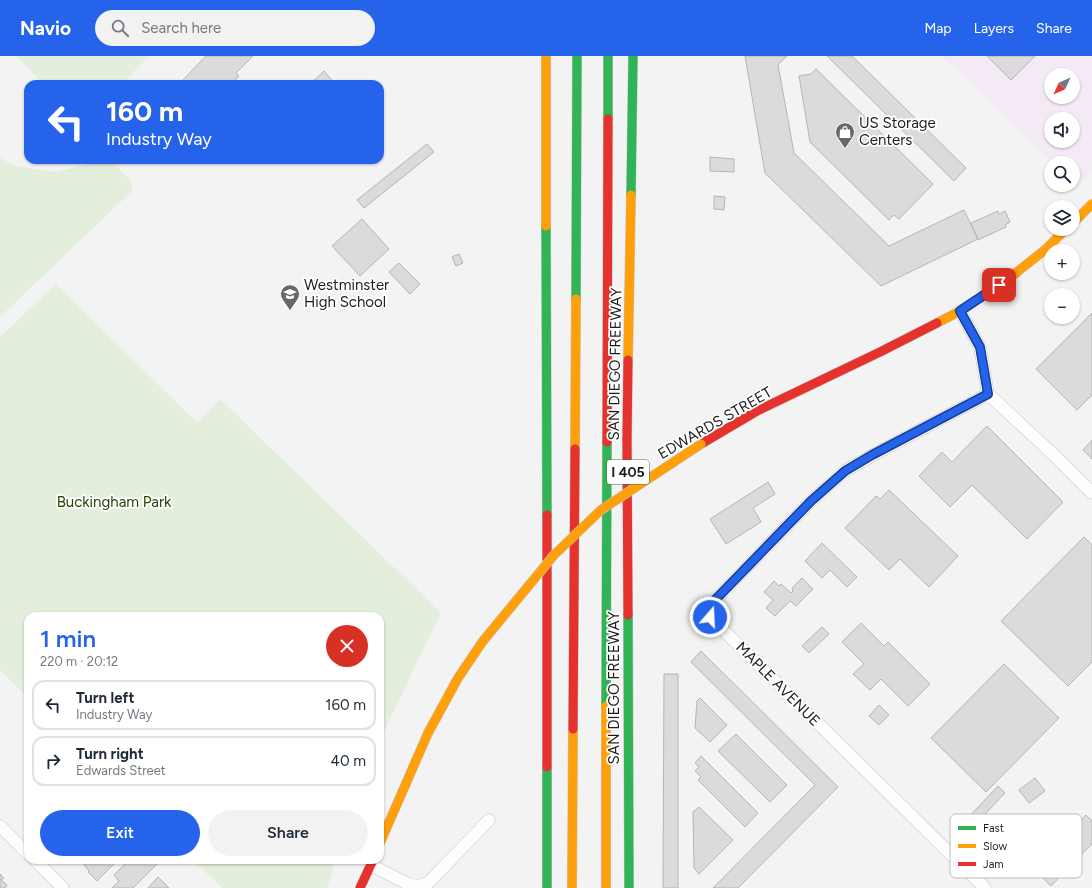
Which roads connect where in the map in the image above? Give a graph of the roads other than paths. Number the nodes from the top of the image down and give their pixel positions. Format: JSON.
{"nodes":[{"id":1,"x":546,"y":56,"type":"edge"},
{"id":2,"x":577,"y":56,"type":"edge"},
{"id":3,"x":608,"y":56,"type":"edge"},
{"id":4,"x":633,"y":56,"type":"edge"},
{"id":5,"x":1092,"y":204,"type":"edge"},
{"id":6,"x":1080,"y":216,"type":"edge"},
{"id":7,"x":1059,"y":236,"type":"edge"},
{"id":8,"x":960,"y":311,"type":"junction"},
{"id":9,"x":988,"y":394,"type":"junction"},
{"id":10,"x":1092,"y":493,"type":"edge"},
{"id":11,"x":490,"y":820,"type":"dead end"},
{"id":12,"x":0,"y":826,"type":"edge"},
{"id":13,"x":384,"y":835,"type":"edge"},
{"id":14,"x":24,"y":850,"type":"edge"},
{"id":15,"x":950,"y":854,"type":"edge"},
{"id":16,"x":39,"y":864,"type":"edge"},
{"id":17,"x":371,"y":864,"type":"edge"},
{"id":18,"x":375,"y":864,"type":"edge"},
{"id":19,"x":975,"y":878,"type":"edge"},
{"id":20,"x":63,"y":888,"type":"edge"},
{"id":21,"x":360,"y":888,"type":"edge"},
{"id":22,"x":547,"y":888,"type":"edge"},
{"id":23,"x":572,"y":888,"type":"edge"},
{"id":24,"x":606,"y":888,"type":"edge"},
{"id":25,"x":629,"y":888,"type":"edge"},
{"id":26,"x":985,"y":888,"type":"edge"}],
"edges":[{"from":1,"to":22,"type":"main road"},
{"from":2,"to":23,"type":"main road"},
{"from":3,"to":24,"type":"main road"},
{"from":4,"to":25,"type":"main road","name":"SAN DIEGO FREEWAY","number":"I 405"},
{"from":5,"to":6,"type":"main road"},
{"from":7,"to":8,"type":"main road","name":"EDWARDS STREET"},
{"from":8,"to":9,"type":"street"},
{"from":8,"to":13,"type":"main road","name":"EDWARDS STREET","bridge":true},
{"from":9,"to":10,"type":"street"},
{"from":9,"to":15,"type":"street","name":"MAPLE AVENUE"},
{"from":11,"to":18,"type":"street"},
{"from":12,"to":14,"type":"street"},
{"from":16,"to":20,"type":"street"},
{"from":17,"to":21,"type":"main road"},
{"from":19,"to":26,"type":"street","name":"MAPLE AVENUE"}]}
